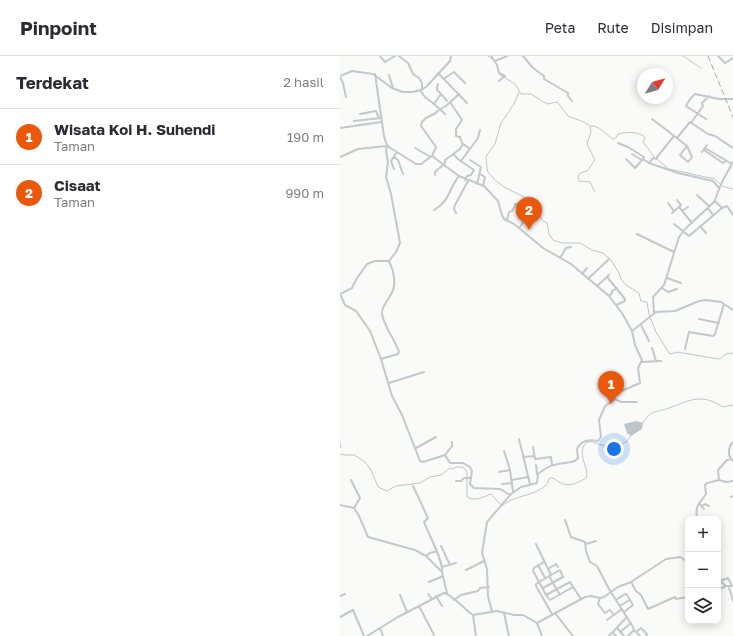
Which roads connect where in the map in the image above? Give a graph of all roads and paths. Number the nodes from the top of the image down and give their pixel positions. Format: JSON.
{"nodes":[{"id":1,"x":380,"y":56,"type":"edge"},
{"id":2,"x":395,"y":56,"type":"edge"},
{"id":3,"x":399,"y":56,"type":"edge"},
{"id":4,"x":451,"y":56,"type":"edge"},
{"id":5,"x":492,"y":56,"type":"edge"},
{"id":6,"x":507,"y":56,"type":"edge"},
{"id":7,"x":523,"y":56,"type":"edge"},
{"id":8,"x":718,"y":56,"type":"edge"},
{"id":9,"x":733,"y":58,"type":"edge"},
{"id":10,"x":495,"y":62,"type":"junction"},
{"id":11,"x":438,"y":73,"type":"junction"},
{"id":12,"x":375,"y":74,"type":"junction"},
{"id":13,"x":389,"y":75,"type":"dead end"},
{"id":14,"x":340,"y":76,"type":"edge"},
{"id":15,"x":445,"y":78,"type":"junction"},
{"id":16,"x":500,"y":81,"type":"dead end"},
{"id":17,"x":465,"y":83,"type":"dead end"},
{"id":18,"x":438,"y":84,"type":"dead end"},
{"id":19,"x":394,"y":89,"type":"junction"},
{"id":20,"x":421,"y":90,"type":"junction"},
{"id":21,"x":441,"y":94,"type":"junction"},
{"id":22,"x":459,"y":94,"type":"junction"},
{"id":23,"x":709,"y":96,"type":"junction"},
{"id":24,"x":346,"y":97,"type":"dead end"},
{"id":25,"x":733,"y":99,"type":"edge"},
{"id":26,"x":447,"y":101,"type":"dead end"},
{"id":27,"x":572,"y":101,"type":"dead end"},
{"id":28,"x":450,"y":102,"type":"junction"},
{"id":29,"x":467,"y":103,"type":"dead end"},
{"id":30,"x":434,"y":104,"type":"junction"},
{"id":31,"x":440,"y":110,"type":"junction"},
{"id":32,"x":697,"y":113,"type":"junction"},
{"id":33,"x":360,"y":114,"type":"dead end"},
{"id":34,"x":445,"y":114,"type":"dead end"},
{"id":35,"x":380,"y":118,"type":"junction"},
{"id":36,"x":652,"y":119,"type":"dead end"},
{"id":37,"x":687,"y":119,"type":"dead end"},
{"id":38,"x":706,"y":119,"type":"dead end"},
{"id":39,"x":354,"y":121,"type":"dead end"},
{"id":40,"x":382,"y":122,"type":"junction"},
{"id":41,"x":690,"y":122,"type":"junction"},
{"id":42,"x":340,"y":128,"type":"edge"},
{"id":43,"x":480,"y":130,"type":"dead end"},
{"id":44,"x":674,"y":136,"type":"junction"},
{"id":45,"x":677,"y":138,"type":"junction"},
{"id":46,"x":618,"y":143,"type":"dead end"},
{"id":47,"x":463,"y":144,"type":"junction"},
{"id":48,"x":387,"y":146,"type":"junction"},
{"id":49,"x":687,"y":146,"type":"junction"},
{"id":50,"x":415,"y":148,"type":"dead end"},
{"id":51,"x":733,"y":148,"type":"edge"},
{"id":52,"x":470,"y":149,"type":"junction"},
{"id":53,"x":705,"y":149,"type":"dead end"},
{"id":54,"x":397,"y":152,"type":"junction"},
{"id":55,"x":453,"y":154,"type":"junction"},
{"id":56,"x":632,"y":154,"type":"dead end"},
{"id":57,"x":431,"y":156,"type":"junction"},
{"id":58,"x":340,"y":157,"type":"edge"},
{"id":59,"x":394,"y":157,"type":"junction"},
{"id":60,"x":626,"y":159,"type":"dead end"},
{"id":61,"x":643,"y":159,"type":"junction"},
{"id":62,"x":470,"y":160,"type":"dead end"},
{"id":63,"x":461,"y":162,"type":"junction"},
{"id":64,"x":649,"y":163,"type":"junction"},
{"id":65,"x":733,"y":163,"type":"edge"},
{"id":66,"x":419,"y":164,"type":"junction"},
{"id":67,"x":444,"y":165,"type":"junction"},
{"id":68,"x":414,"y":167,"type":"dead end"},
{"id":69,"x":394,"y":169,"type":"dead end"},
{"id":70,"x":403,"y":174,"type":"dead end"},
{"id":71,"x":480,"y":174,"type":"junction"},
{"id":72,"x":435,"y":175,"type":"dead end"},
{"id":73,"x":459,"y":176,"type":"junction"},
{"id":74,"x":467,"y":180,"type":"junction"},
{"id":75,"x":477,"y":184,"type":"junction"},
{"id":76,"x":483,"y":186,"type":"junction"},
{"id":77,"x":719,"y":188,"type":"junction"},
{"id":78,"x":697,"y":195,"type":"dead end"},
{"id":79,"x":677,"y":200,"type":"dead end"},
{"id":80,"x":715,"y":201,"type":"junction"},
{"id":81,"x":668,"y":203,"type":"dead end"},
{"id":82,"x":515,"y":204,"type":"junction"},
{"id":83,"x":520,"y":204,"type":"dead end"},
{"id":84,"x":679,"y":207,"type":"junction"},
{"id":85,"x":688,"y":207,"type":"dead end"},
{"id":86,"x":709,"y":207,"type":"junction"},
{"id":87,"x":722,"y":208,"type":"junction"},
{"id":88,"x":434,"y":210,"type":"dead end"},
{"id":89,"x":682,"y":211,"type":"junction"},
{"id":90,"x":456,"y":213,"type":"dead end"},
{"id":91,"x":732,"y":213,"type":"edge"},
{"id":92,"x":713,"y":215,"type":"junction"},
{"id":93,"x":506,"y":220,"type":"junction"},
{"id":94,"x":692,"y":223,"type":"junction"},
{"id":95,"x":674,"y":224,"type":"dead end"},
{"id":96,"x":700,"y":226,"type":"junction"},
{"id":97,"x":519,"y":228,"type":"junction"},
{"id":98,"x":683,"y":231,"type":"junction"},
{"id":99,"x":706,"y":233,"type":"dead end"},
{"id":100,"x":638,"y":234,"type":"dead end"},
{"id":101,"x":571,"y":247,"type":"dead end"},
{"id":102,"x":674,"y":252,"type":"junction"},
{"id":103,"x":560,"y":258,"type":"junction"},
{"id":104,"x":609,"y":259,"type":"dead end"},
{"id":105,"x":389,"y":261,"type":"junction"},
{"id":106,"x":600,"y":261,"type":"dead end"},
{"id":107,"x":602,"y":265,"type":"junction"},
{"id":108,"x":587,"y":268,"type":"dead end"},
{"id":109,"x":582,"y":274,"type":"junction"},
{"id":110,"x":609,"y":275,"type":"dead end"},
{"id":111,"x":606,"y":277,"type":"junction"},
{"id":112,"x":667,"y":278,"type":"junction"},
{"id":113,"x":588,"y":279,"type":"junction"},
{"id":114,"x":681,"y":282,"type":"dead end"},
{"id":115,"x":597,"y":286,"type":"junction"},
{"id":116,"x":617,"y":288,"type":"junction"},
{"id":117,"x":662,"y":288,"type":"junction"},
{"id":118,"x":677,"y":289,"type":"dead end"},
{"id":119,"x":609,"y":296,"type":"junction"},
{"id":120,"x":724,"y":304,"type":"junction"},
{"id":121,"x":616,"y":305,"type":"junction"},
{"id":122,"x":733,"y":310,"type":"edge"},
{"id":123,"x":654,"y":313,"type":"junction"},
{"id":124,"x":699,"y":319,"type":"dead end"},
{"id":125,"x":719,"y":323,"type":"junction"},
{"id":126,"x":641,"y":325,"type":"junction"},
{"id":127,"x":632,"y":331,"type":"junction"},
{"id":128,"x":649,"y":341,"type":"dead end"},
{"id":129,"x":652,"y":348,"type":"dead end"},
{"id":130,"x":685,"y":349,"type":"dead end"},
{"id":131,"x":381,"y":359,"type":"junction"},
{"id":132,"x":656,"y":361,"type":"junction"},
{"id":133,"x":661,"y":361,"type":"dead end"},
{"id":134,"x":642,"y":362,"type":"junction"},
{"id":135,"x":424,"y":372,"type":"dead end"},
{"id":136,"x":389,"y":383,"type":"junction"},
{"id":137,"x":615,"y":399,"type":"junction"},
{"id":138,"x":637,"y":402,"type":"dead end"},
{"id":139,"x":436,"y":437,"type":"dead end"},
{"id":140,"x":520,"y":439,"type":"dead end"},
{"id":141,"x":452,"y":442,"type":"dead end"},
{"id":142,"x":733,"y":442,"type":"edge"},
{"id":143,"x":533,"y":447,"type":"dead end"},
{"id":144,"x":416,"y":448,"type":"junction"},
{"id":145,"x":504,"y":451,"type":"dead end"},
{"id":146,"x":445,"y":455,"type":"junction"},
{"id":147,"x":534,"y":456,"type":"junction"},
{"id":148,"x":523,"y":457,"type":"junction"},
{"id":149,"x":732,"y":460,"type":"edge"},
{"id":150,"x":536,"y":465,"type":"dead end"},
{"id":151,"x":552,"y":465,"type":"junction"},
{"id":152,"x":510,"y":470,"type":"junction"},
{"id":153,"x":500,"y":472,"type":"dead end"},
{"id":154,"x":537,"y":474,"type":"junction"},
{"id":155,"x":528,"y":477,"type":"junction"},
{"id":156,"x":471,"y":478,"type":"junction"},
{"id":157,"x":351,"y":480,"type":"dead end"},
{"id":158,"x":719,"y":480,"type":"junction"},
{"id":159,"x":456,"y":481,"type":"dead end"},
{"id":160,"x":733,"y":481,"type":"edge"},
{"id":161,"x":511,"y":482,"type":"junction"},
{"id":162,"x":502,"y":484,"type":"dead end"},
{"id":163,"x":530,"y":484,"type":"junction"},
{"id":164,"x":413,"y":486,"type":"dead end"},
{"id":165,"x":513,"y":492,"type":"junction"},
{"id":166,"x":510,"y":495,"type":"junction"},
{"id":167,"x":700,"y":502,"type":"junction"},
{"id":168,"x":340,"y":505,"type":"edge"},
{"id":169,"x":702,"y":506,"type":"junction"},
{"id":170,"x":708,"y":506,"type":"dead end"},
{"id":171,"x":354,"y":508,"type":"junction"},
{"id":172,"x":704,"y":509,"type":"dead end"},
{"id":173,"x":697,"y":516,"type":"edge"},
{"id":174,"x":565,"y":520,"type":"dead end"},
{"id":175,"x":596,"y":541,"type":"dead end"},
{"id":176,"x":536,"y":544,"type":"dead end"},
{"id":177,"x":586,"y":544,"type":"junction"},
{"id":178,"x":441,"y":546,"type":"dead end"},
{"id":179,"x":436,"y":552,"type":"junction"},
{"id":180,"x":426,"y":556,"type":"junction"},
{"id":181,"x":685,"y":560,"type":"edge"},
{"id":182,"x":484,"y":561,"type":"junction"},
{"id":183,"x":544,"y":562,"type":"junction"},
{"id":184,"x":456,"y":563,"type":"dead end"},
{"id":185,"x":450,"y":565,"type":"junction"},
{"id":186,"x":538,"y":565,"type":"junction"},
{"id":187,"x":442,"y":567,"type":"junction"},
{"id":188,"x":558,"y":567,"type":"dead end"},
{"id":189,"x":548,"y":569,"type":"junction"},
{"id":190,"x":466,"y":570,"type":"dead end"},
{"id":191,"x":442,"y":572,"type":"junction"},
{"id":192,"x":550,"y":575,"type":"junction"},
{"id":193,"x":443,"y":576,"type":"junction"},
{"id":194,"x":545,"y":578,"type":"junction"},
{"id":195,"x":721,"y":580,"type":"edge"},
{"id":196,"x":429,"y":582,"type":"dead end"},
{"id":197,"x":539,"y":582,"type":"junction"},
{"id":198,"x":631,"y":582,"type":"junction"},
{"id":199,"x":721,"y":582,"type":"edge"},
{"id":200,"x":553,"y":583,"type":"junction"},
{"id":201,"x":727,"y":586,"type":"junction"},
{"id":202,"x":733,"y":586,"type":"edge"},
{"id":203,"x":488,"y":587,"type":"junction"},
{"id":204,"x":573,"y":587,"type":"junction"},
{"id":205,"x":542,"y":588,"type":"junction"},
{"id":206,"x":557,"y":589,"type":"junction"},
{"id":207,"x":721,"y":589,"type":"edge"},
{"id":208,"x":611,"y":592,"type":"junction"},
{"id":209,"x":447,"y":593,"type":"junction"},
{"id":210,"x":345,"y":594,"type":"dead end"},
{"id":211,"x":428,"y":594,"type":"dead end"},
{"id":212,"x":400,"y":595,"type":"dead end"},
{"id":213,"x":546,"y":595,"type":"junction"},
{"id":214,"x":560,"y":595,"type":"junction"},
{"id":215,"x":340,"y":596,"type":"edge"},
{"id":216,"x":436,"y":596,"type":"junction"},
{"id":217,"x":600,"y":598,"type":"junction"},
{"id":218,"x":685,"y":598,"type":"edge"},
{"id":219,"x":432,"y":599,"type":"junction"},
{"id":220,"x":581,"y":599,"type":"junction"},
{"id":221,"x":454,"y":600,"type":"junction"},
{"id":222,"x":616,"y":600,"type":"junction"},
{"id":223,"x":630,"y":600,"type":"junction"},
{"id":224,"x":733,"y":601,"type":"edge"},
{"id":225,"x":419,"y":606,"type":"junction"},
{"id":226,"x":442,"y":606,"type":"dead end"},
{"id":227,"x":620,"y":606,"type":"junction"},
{"id":228,"x":623,"y":610,"type":"junction"},
{"id":229,"x":408,"y":612,"type":"junction"},
{"id":230,"x":492,"y":612,"type":"junction"},
{"id":231,"x":504,"y":613,"type":"junction"},
{"id":232,"x":554,"y":614,"type":"junction"},
{"id":233,"x":473,"y":615,"type":"junction"},
{"id":234,"x":614,"y":615,"type":"junction"},
{"id":235,"x":340,"y":617,"type":"edge"},
{"id":236,"x":627,"y":617,"type":"junction"},
{"id":237,"x":607,"y":620,"type":"dead end"},
{"id":238,"x":537,"y":623,"type":"junction"},
{"id":239,"x":631,"y":623,"type":"junction"},
{"id":240,"x":380,"y":628,"type":"junction"},
{"id":241,"x":617,"y":628,"type":"junction"},
{"id":242,"x":635,"y":631,"type":"junction"},
{"id":243,"x":612,"y":632,"type":"junction"},
{"id":244,"x":620,"y":632,"type":"junction"},
{"id":245,"x":434,"y":635,"type":"edge"},
{"id":246,"x":366,"y":636,"type":"edge"},
{"id":247,"x":383,"y":636,"type":"edge"},
{"id":248,"x":476,"y":636,"type":"edge"},
{"id":249,"x":509,"y":636,"type":"edge"},
{"id":250,"x":542,"y":636,"type":"edge"},
{"id":251,"x":573,"y":636,"type":"edge"},
{"id":252,"x":609,"y":636,"type":"edge"},
{"id":253,"x":616,"y":636,"type":"edge"},
{"id":254,"x":624,"y":636,"type":"edge"},
{"id":255,"x":628,"y":636,"type":"edge"},
{"id":256,"x":640,"y":636,"type":"edge"},
{"id":257,"x":646,"y":636,"type":"edge"}],
"edges":[{"from":1,"to":2,"type":"street"},
{"from":3,"to":20,"type":"street"},
{"from":4,"to":11,"type":"street"},
{"from":5,"to":10,"type":"street"},
{"from":6,"to":10,"type":"street"},
{"from":7,"to":27,"type":"street"},
{"from":8,"to":9,"type":"street"},
{"from":10,"to":16,"type":"street"},
{"from":11,"to":15,"type":"street"},
{"from":11,"to":20,"type":"street"},
{"from":12,"to":14,"type":"street"},
{"from":12,"to":19,"type":"street"},
{"from":12,"to":35,"type":"street"},
{"from":13,"to":19,"type":"street"},
{"from":14,"to":24,"type":"street"},
{"from":15,"to":17,"type":"street"},
{"from":15,"to":22,"type":"street"},
{"from":18,"to":21,"type":"street"},
{"from":19,"to":20,"type":"street"},
{"from":20,"to":30,"type":"street"},
{"from":21,"to":26,"type":"street"},
{"from":21,"to":30,"type":"street"},
{"from":22,"to":28,"type":"street"},
{"from":22,"to":29,"type":"street"},
{"from":23,"to":25,"type":"street"},
{"from":23,"to":32,"type":"street"},
{"from":23,"to":32,"type":"street"},
{"from":28,"to":31,"type":"street"},
{"from":28,"to":47,"type":"street"},
{"from":30,"to":31,"type":"street"},
{"from":31,"to":34,"type":"street"},
{"from":31,"to":57,"type":"street"},
{"from":32,"to":38,"type":"street"},
{"from":32,"to":41,"type":"street"},
{"from":33,"to":35,"type":"street"},
{"from":35,"to":39,"type":"street"},
{"from":35,"to":40,"type":"street"},
{"from":36,"to":44,"type":"street"},
{"from":37,"to":41,"type":"street"},
{"from":40,"to":42,"type":"street"},
{"from":40,"to":48,"type":"street"},
{"from":41,"to":45,"type":"street"},
{"from":41,"to":51,"type":"street"},
{"from":43,"to":52,"type":"street"},
{"from":44,"to":45,"type":"street"},
{"from":44,"to":64,"type":"street"},
{"from":45,"to":49,"type":"street"},
{"from":46,"to":61,"type":"street"},
{"from":47,"to":52,"type":"street"},
{"from":47,"to":55,"type":"street"},
{"from":48,"to":54,"type":"street"},
{"from":48,"to":58,"type":"street"},
{"from":48,"to":105,"type":"street"},
{"from":49,"to":49,"type":"street"},
{"from":50,"to":57,"type":"street"},
{"from":52,"to":63,"type":"street"},
{"from":53,"to":65,"type":"street"},
{"from":54,"to":59,"type":"street"},
{"from":54,"to":66,"type":"street"},
{"from":55,"to":63,"type":"street"},
{"from":55,"to":67,"type":"street"},
{"from":56,"to":61,"type":"street"},
{"from":57,"to":66,"type":"street"},
{"from":57,"to":67,"type":"street"},
{"from":59,"to":69,"type":"street"},
{"from":59,"to":70,"type":"street"},
{"from":60,"to":61,"type":"street"},
{"from":61,"to":64,"type":"street"},
{"from":62,"to":71,"type":"street"},
{"from":63,"to":74,"type":"street"},
{"from":64,"to":77,"type":"street"},
{"from":65,"to":77,"type":"street"},
{"from":66,"to":68,"type":"street"},
{"from":67,"to":72,"type":"street"},
{"from":67,"to":73,"type":"street"},
{"from":71,"to":75,"type":"street"},
{"from":71,"to":76,"type":"street"},
{"from":73,"to":74,"type":"street"},
{"from":73,"to":88,"type":"street"},
{"from":74,"to":75,"type":"street"},
{"from":74,"to":90,"type":"street"},
{"from":75,"to":76,"type":"street"},
{"from":76,"to":93,"type":"street"},
{"from":77,"to":80,"type":"street"},
{"from":78,"to":86,"type":"street"},
{"from":79,"to":84,"type":"street"},
{"from":80,"to":86,"type":"street"},
{"from":80,"to":87,"type":"street"},
{"from":81,"to":84,"type":"street"},
{"from":82,"to":83,"type":"street"},
{"from":82,"to":93,"type":"street"},
{"from":82,"to":97,"type":"street"},
{"from":84,"to":89,"type":"street"},
{"from":85,"to":89,"type":"street"},
{"from":86,"to":92,"type":"street"},
{"from":86,"to":94,"type":"street"},
{"from":87,"to":91,"type":"street"},
{"from":87,"to":92,"type":"street"},
{"from":89,"to":94,"type":"street"},
{"from":92,"to":96,"type":"street"},
{"from":93,"to":97,"type":"street"},
{"from":94,"to":98,"type":"street"},
{"from":95,"to":98,"type":"street"},
{"from":96,"to":98,"type":"street"},
{"from":96,"to":99,"type":"street"},
{"from":97,"to":103,"type":"street"},
{"from":98,"to":102,"type":"street"},
{"from":100,"to":102,"type":"street"},
{"from":101,"to":103,"type":"street"},
{"from":102,"to":112,"type":"street"},
{"from":103,"to":109,"type":"street"},
{"from":104,"to":107,"type":"street"},
{"from":105,"to":131,"type":"street"},
{"from":105,"to":131,"type":"street"},
{"from":106,"to":107,"type":"street"},
{"from":107,"to":113,"type":"street"},
{"from":108,"to":109,"type":"street"},
{"from":109,"to":113,"type":"street"},
{"from":110,"to":111,"type":"street"},
{"from":111,"to":115,"type":"street"},
{"from":111,"to":116,"type":"street"},
{"from":112,"to":114,"type":"street"},
{"from":112,"to":117,"type":"street"},
{"from":113,"to":115,"type":"street"},
{"from":115,"to":119,"type":"street"},
{"from":116,"to":119,"type":"street"},
{"from":116,"to":121,"type":"street"},
{"from":117,"to":118,"type":"street"},
{"from":117,"to":123,"type":"street"},
{"from":119,"to":121,"type":"street"},
{"from":120,"to":122,"type":"street"},
{"from":120,"to":123,"type":"street"},
{"from":120,"to":125,"type":"street"},
{"from":121,"to":127,"type":"street"},
{"from":123,"to":126,"type":"street"},
{"from":124,"to":125,"type":"street"},
{"from":125,"to":130,"type":"street"},
{"from":126,"to":127,"type":"street"},
{"from":126,"to":128,"type":"street"},
{"from":127,"to":134,"type":"street"},
{"from":129,"to":132,"type":"street"},
{"from":131,"to":136,"type":"street"},
{"from":132,"to":133,"type":"street"},
{"from":132,"to":134,"type":"street"},
{"from":134,"to":137,"type":"street"},
{"from":135,"to":136,"type":"street"},
{"from":136,"to":144,"type":"street"},
{"from":137,"to":138,"type":"street"},
{"from":137,"to":151,"type":"street"},
{"from":139,"to":144,"type":"street"},
{"from":140,"to":148,"type":"street"},
{"from":141,"to":146,"type":"street"},
{"from":142,"to":149,"type":"street"},
{"from":143,"to":147,"type":"street"},
{"from":144,"to":146,"type":"street"},
{"from":145,"to":152,"type":"street"},
{"from":146,"to":156,"type":"street"},
{"from":147,"to":148,"type":"street"},
{"from":147,"to":151,"type":"street"},
{"from":148,"to":155,"type":"street"},
{"from":149,"to":158,"type":"street"},
{"from":150,"to":154,"type":"street"},
{"from":151,"to":154,"type":"street"},
{"from":152,"to":153,"type":"street"},
{"from":152,"to":161,"type":"street"},
{"from":154,"to":163,"type":"street"},
{"from":155,"to":161,"type":"street"},
{"from":155,"to":163,"type":"street"},
{"from":156,"to":159,"type":"street"},
{"from":156,"to":166,"type":"street"},
{"from":157,"to":171,"type":"street"},
{"from":158,"to":160,"type":"street"},
{"from":158,"to":167,"type":"street"},
{"from":161,"to":162,"type":"street"},
{"from":161,"to":165,"type":"street"},
{"from":163,"to":165,"type":"street"},
{"from":164,"to":179,"type":"street"},
{"from":165,"to":166,"type":"street"},
{"from":166,"to":182,"type":"street"},
{"from":167,"to":169,"type":"street"},
{"from":167,"to":173,"type":"street"},
{"from":168,"to":171,"type":"street"},
{"from":169,"to":170,"type":"street"},
{"from":169,"to":172,"type":"street"},
{"from":171,"to":180,"type":"street"},
{"from":174,"to":177,"type":"street"},
{"from":175,"to":177,"type":"street"},
{"from":176,"to":183,"type":"street"},
{"from":177,"to":208,"type":"street"},
{"from":178,"to":185,"type":"street"},
{"from":179,"to":180,"type":"street"},
{"from":179,"to":187,"type":"street"},
{"from":180,"to":191,"type":"street"},
{"from":181,"to":198,"type":"street"},
{"from":182,"to":190,"type":"street"},
{"from":182,"to":203,"type":"street"},
{"from":183,"to":186,"type":"street"},
{"from":183,"to":189,"type":"street"},
{"from":184,"to":185,"type":"street"},
{"from":185,"to":187,"type":"street"},
{"from":186,"to":194,"type":"street"},
{"from":186,"to":197,"type":"street"},
{"from":187,"to":191,"type":"street"},
{"from":188,"to":189,"type":"street"},
{"from":189,"to":192,"type":"street"},
{"from":191,"to":193,"type":"street"},
{"from":192,"to":194,"type":"street"},
{"from":192,"to":200,"type":"street"},
{"from":192,"to":200,"type":"street"},
{"from":193,"to":196,"type":"street"},
{"from":193,"to":209,"type":"street"},
{"from":194,"to":197,"type":"street"},
{"from":195,"to":202,"type":"street"},
{"from":197,"to":205,"type":"street"},
{"from":197,"to":232,"type":"street"},
{"from":198,"to":208,"type":"street"},
{"from":198,"to":218,"type":"street"},
{"from":199,"to":201,"type":"street"},
{"from":200,"to":205,"type":"street"},
{"from":200,"to":206,"type":"street"},
{"from":201,"to":202,"type":"street"},
{"from":201,"to":207,"type":"street"},
{"from":201,"to":224,"type":"street"},
{"from":203,"to":221,"type":"street"},
{"from":203,"to":230,"type":"street"},
{"from":204,"to":206,"type":"street"},
{"from":204,"to":214,"type":"street"},
{"from":204,"to":220,"type":"street"},
{"from":205,"to":213,"type":"street"},
{"from":206,"to":213,"type":"street"},
{"from":206,"to":214,"type":"street"},
{"from":208,"to":217,"type":"street"},
{"from":208,"to":222,"type":"street"},
{"from":209,"to":216,"type":"street"},
{"from":209,"to":221,"type":"street"},
{"from":210,"to":215,"type":"street"},
{"from":211,"to":219,"type":"street"},
{"from":212,"to":229,"type":"street"},
{"from":213,"to":214,"type":"street"},
{"from":216,"to":219,"type":"street"},
{"from":216,"to":226,"type":"street"},
{"from":217,"to":220,"type":"street"},
{"from":217,"to":234,"type":"street"},
{"from":219,"to":225,"type":"street"},
{"from":220,"to":232,"type":"street"},
{"from":221,"to":233,"type":"street"},
{"from":222,"to":223,"type":"street"},
{"from":222,"to":227,"type":"street"},
{"from":223,"to":227,"type":"street"},
{"from":223,"to":228,"type":"street"},
{"from":225,"to":229,"type":"street"},
{"from":225,"to":245,"type":"street"},
{"from":227,"to":228,"type":"street"},
{"from":228,"to":234,"type":"street"},
{"from":228,"to":236,"type":"street"},
{"from":229,"to":240,"type":"street"},
{"from":230,"to":231,"type":"street"},
{"from":230,"to":233,"type":"street"},
{"from":231,"to":238,"type":"street"},
{"from":231,"to":249,"type":"street"},
{"from":232,"to":238,"type":"street"},
{"from":232,"to":251,"type":"street"},
{"from":233,"to":248,"type":"street"},
{"from":234,"to":237,"type":"street"},
{"from":235,"to":246,"type":"street"},
{"from":236,"to":239,"type":"street"},
{"from":236,"to":241,"type":"street"},
{"from":238,"to":250,"type":"street"},
{"from":239,"to":242,"type":"street"},
{"from":239,"to":244,"type":"street"},
{"from":240,"to":246,"type":"street"},
{"from":240,"to":247,"type":"street"},
{"from":241,"to":243,"type":"street"},
{"from":241,"to":244,"type":"street"},
{"from":242,"to":255,"type":"street"},
{"from":242,"to":256,"type":"street"},
{"from":242,"to":257,"type":"street"},
{"from":243,"to":252,"type":"street"},
{"from":243,"to":253,"type":"street"},
{"from":244,"to":254,"type":"street"}]}
